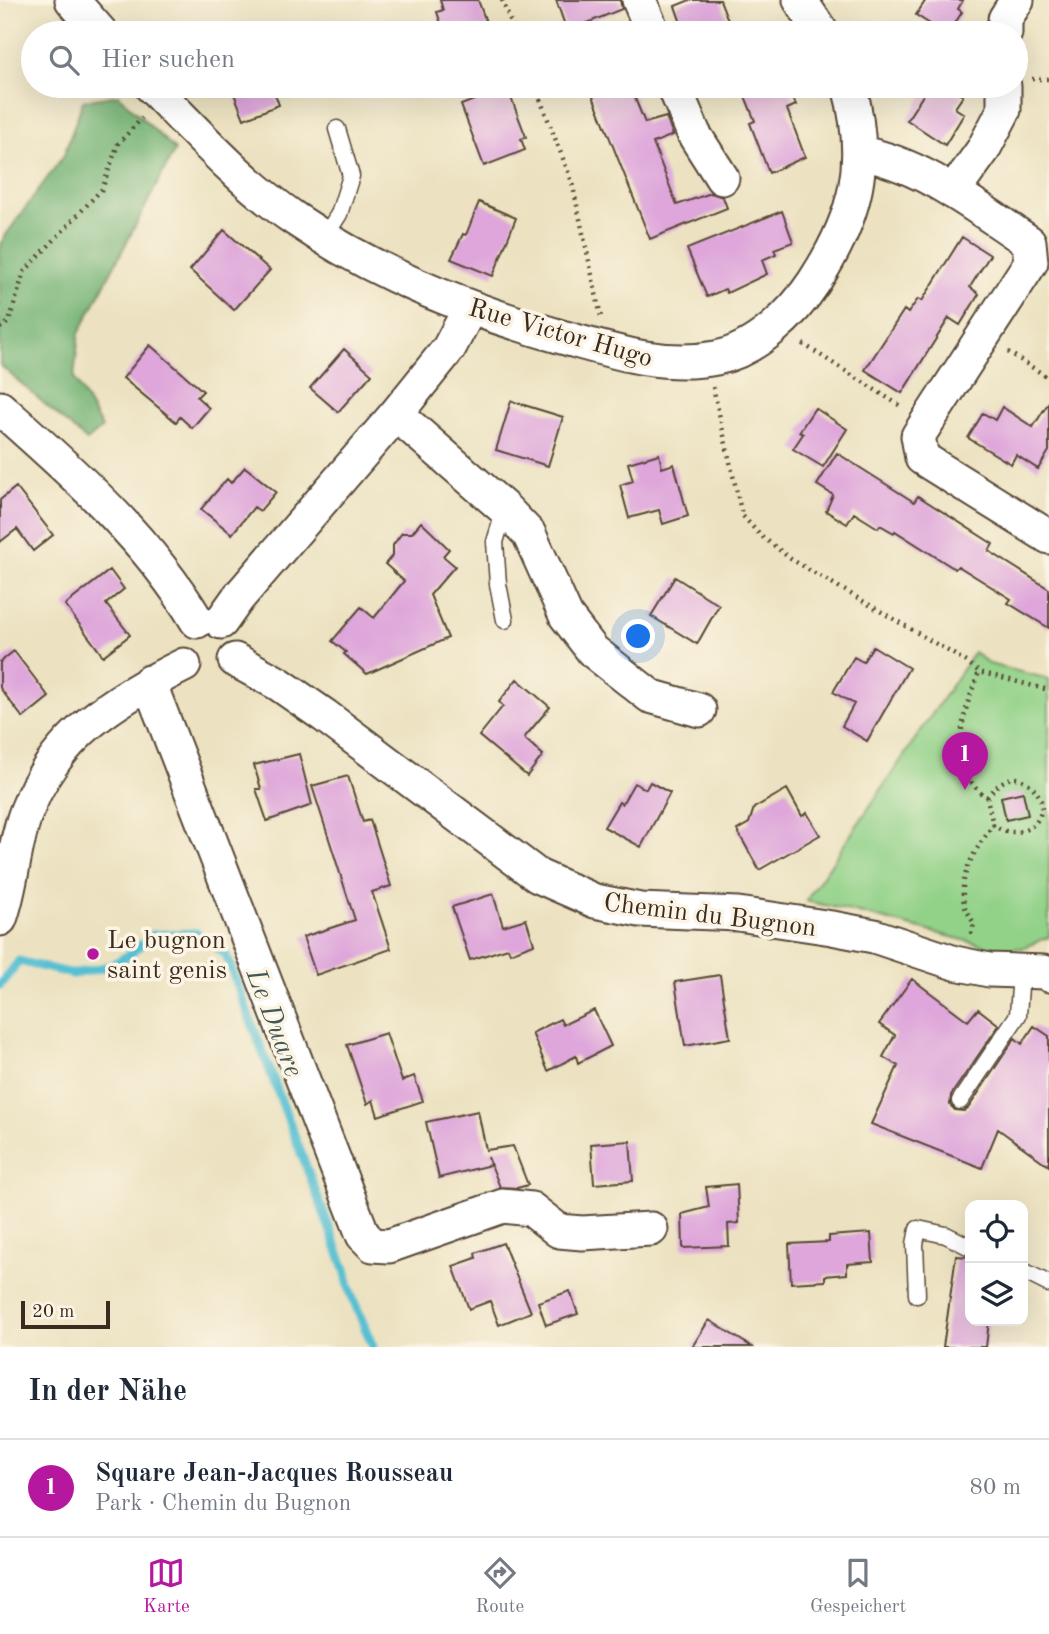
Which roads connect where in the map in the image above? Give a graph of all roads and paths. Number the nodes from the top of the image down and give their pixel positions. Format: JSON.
{"nodes":[{"id":1,"x":72,"y":0,"type":"edge"},
{"id":2,"x":502,"y":0,"type":"edge"},
{"id":3,"x":639,"y":0,"type":"edge"},
{"id":4,"x":800,"y":0,"type":"edge"},
{"id":5,"x":1017,"y":0,"type":"edge"},
{"id":6,"x":90,"y":21,"type":"edge"},
{"id":7,"x":510,"y":21,"type":"edge"},
{"id":8,"x":648,"y":21,"type":"edge"},
{"id":9,"x":814,"y":21,"type":"edge"},
{"id":10,"x":1005,"y":21,"type":"edge"},
{"id":11,"x":540,"y":98,"type":"edge"},
{"id":12,"x":679,"y":98,"type":"edge"},
{"id":13,"x":852,"y":98,"type":"edge"},
{"id":14,"x":1004,"y":98,"type":"edge"},
{"id":15,"x":148,"y":99,"type":"edge"},
{"id":16,"x":337,"y":129,"type":"dead end"},
{"id":17,"x":860,"y":153,"type":"junction"},
{"id":18,"x":722,"y":178,"type":"dead end"},
{"id":19,"x":953,"y":192,"type":"junction"},
{"id":20,"x":324,"y":238,"type":"junction"},
{"id":21,"x":1039,"y":238,"type":"edge"},
{"id":22,"x":470,"y":308,"type":"junction"},
{"id":23,"x":0,"y":328,"type":"edge"},
{"id":24,"x":983,"y":337,"type":"junction"},
{"id":25,"x":793,"y":338,"type":"dead end"},
{"id":26,"x":606,"y":349,"type":"junction"},
{"id":27,"x":1049,"y":378,"type":"edge"},
{"id":28,"x":712,"y":380,"type":"dead end"},
{"id":29,"x":0,"y":408,"type":"edge"},
{"id":30,"x":396,"y":414,"type":"junction"},
{"id":31,"x":926,"y":423,"type":"junction"},
{"id":32,"x":505,"y":509,"type":"junction"},
{"id":33,"x":1049,"y":537,"type":"edge"},
{"id":34,"x":505,"y":620,"type":"dead end"},
{"id":35,"x":209,"y":621,"type":"junction"},
{"id":36,"x":235,"y":660,"type":"junction"},
{"id":37,"x":184,"y":666,"type":"junction"},
{"id":38,"x":979,"y":672,"type":"junction"},
{"id":39,"x":149,"y":682,"type":"junction"},
{"id":40,"x":1049,"y":690,"type":"edge"},
{"id":41,"x":699,"y":710,"type":"dead end"},
{"id":42,"x":987,"y":797,"type":"junction"},
{"id":43,"x":1049,"y":801,"type":"edge"},
{"id":44,"x":1041,"y":802,"type":"junction"},
{"id":45,"x":993,"y":825,"type":"junction"},
{"id":46,"x":0,"y":919,"type":"edge"},
{"id":47,"x":968,"y":946,"type":"dead end"},
{"id":48,"x":1041,"y":972,"type":"edge"},
{"id":49,"x":960,"y":1101,"type":"dead end"},
{"id":50,"x":651,"y":1228,"type":"dead end"},
{"id":51,"x":965,"y":1244,"type":"edge"},
{"id":52,"x":1028,"y":1274,"type":"edge"},
{"id":53,"x":1049,"y":1284,"type":"edge"},
{"id":54,"x":917,"y":1296,"type":"dead end"}],
"edges":[{"from":1,"to":6,"type":"street"},
{"from":2,"to":7,"type":"path"},
{"from":3,"to":8,"type":"street"},
{"from":4,"to":9,"type":"street"},
{"from":5,"to":10,"type":"street"},
{"from":11,"to":26,"type":"path"},
{"from":12,"to":18,"type":"street"},
{"from":13,"to":17,"type":"street","name":"Rue Victor Hugo"},
{"from":14,"to":19,"type":"street"},
{"from":15,"to":20,"type":"street","name":"Rue Victor Hugo"},
{"from":15,"to":23,"type":"path"},
{"from":16,"to":20,"type":"lane"},
{"from":17,"to":19,"type":"street"},
{"from":17,"to":26,"type":"street","name":"Rue Victor Hugo"},
{"from":19,"to":21,"type":"street"},
{"from":20,"to":22,"type":"street","name":"Rue Victor Hugo"},
{"from":21,"to":24,"type":"street"},
{"from":22,"to":26,"type":"street","name":"Rue Victor Hugo"},
{"from":22,"to":30,"type":"street"},
{"from":24,"to":27,"type":"path"},
{"from":24,"to":31,"type":"street"},
{"from":25,"to":31,"type":"path"},
{"from":28,"to":38,"type":"path"},
{"from":29,"to":35,"type":"street"},
{"from":30,"to":32,"type":"street"},
{"from":30,"to":35,"type":"street"},
{"from":31,"to":33,"type":"street"},
{"from":32,"to":34,"type":"lane"},
{"from":32,"to":41,"type":"street"},
{"from":35,"to":36,"type":"street"},
{"from":35,"to":37,"type":"street"},
{"from":36,"to":37,"type":"street"},
{"from":36,"to":48,"type":"street","name":"Chemin du Bugnon"},
{"from":37,"to":39,"type":"street"},
{"from":38,"to":40,"type":"path"},
{"from":38,"to":42,"type":"path"},
{"from":39,"to":46,"type":"street"},
{"from":39,"to":50,"type":"street"},
{"from":42,"to":44,"type":"path"},
{"from":42,"to":45,"type":"path"},
{"from":43,"to":44,"type":"path"},
{"from":44,"to":45,"type":"path"},
{"from":45,"to":47,"type":"path"},
{"from":48,"to":49,"type":"lane"},
{"from":51,"to":54,"type":"lane"},
{"from":52,"to":53,"type":"lane"}]}
